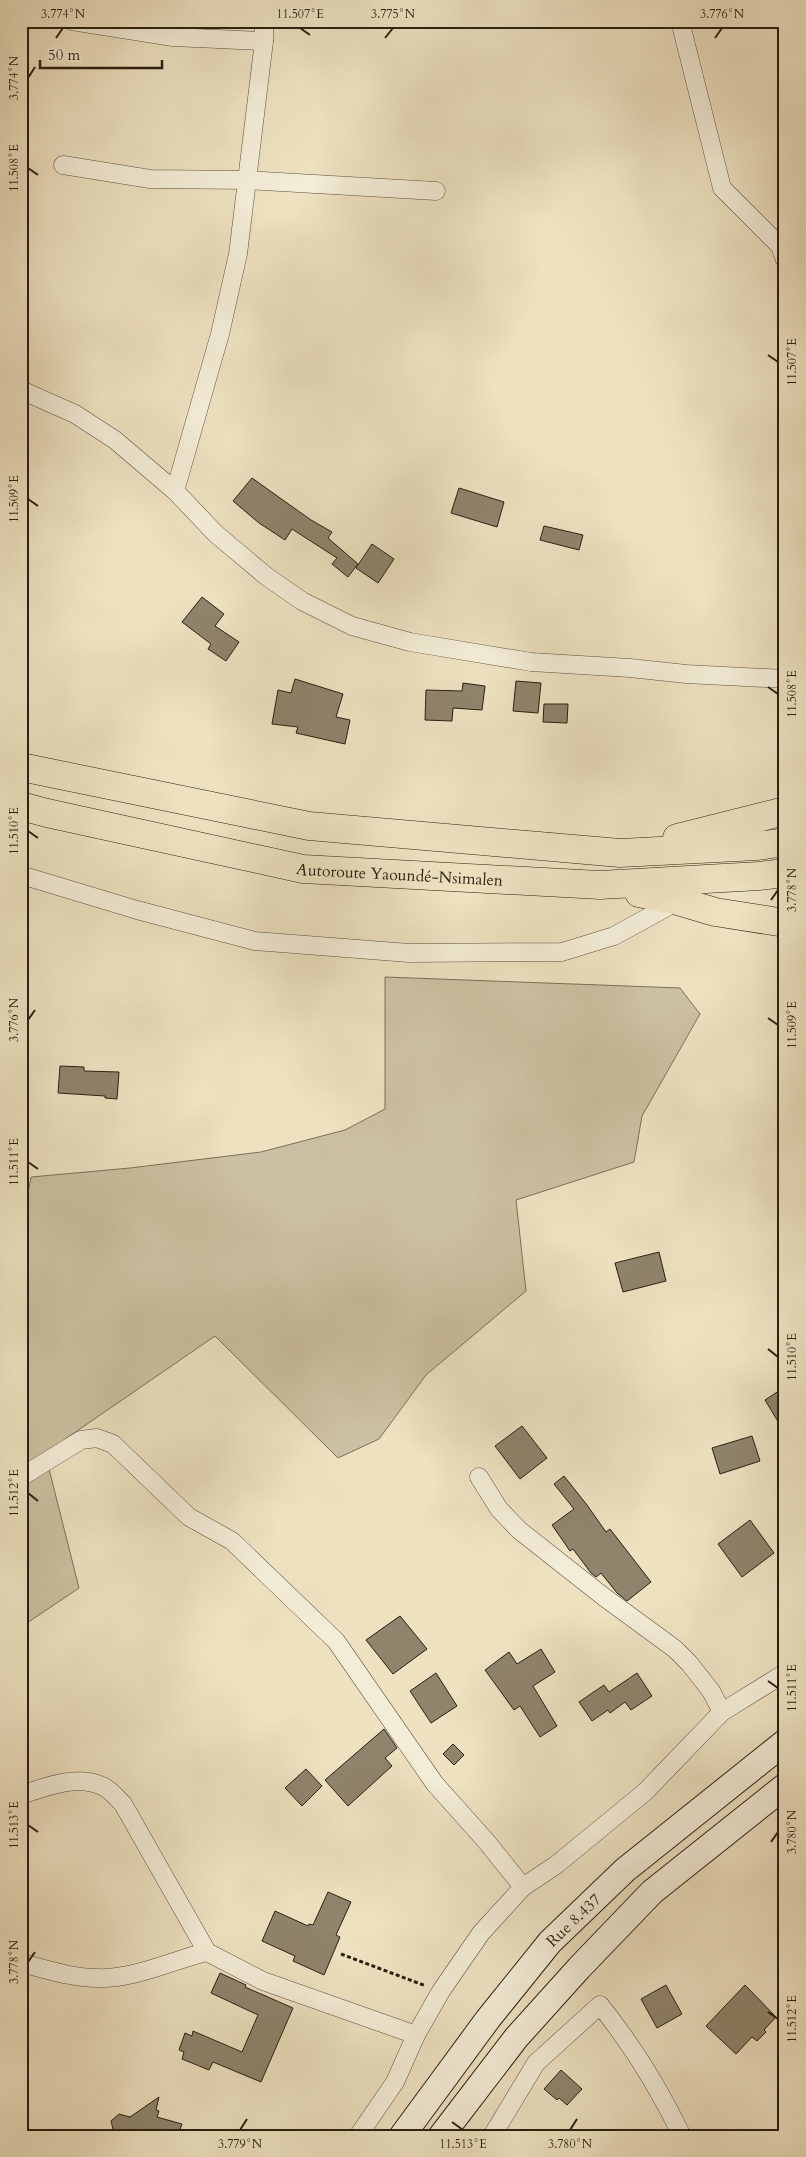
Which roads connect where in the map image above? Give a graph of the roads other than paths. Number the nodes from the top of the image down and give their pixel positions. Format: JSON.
{"nodes":[{"id":1,"x":72,"y":21,"type":"edge"},
{"id":2,"x":264,"y":21,"type":"edge"},
{"id":3,"x":680,"y":21,"type":"edge"},
{"id":4,"x":264,"y":41,"type":"junction"},
{"id":5,"x":63,"y":165,"type":"dead end"},
{"id":6,"x":247,"y":180,"type":"junction"},
{"id":7,"x":436,"y":191,"type":"dead end"},
{"id":8,"x":785,"y":260,"type":"edge"},
{"id":9,"x":21,"y":390,"type":"edge"},
{"id":10,"x":175,"y":491,"type":"junction"},
{"id":11,"x":785,"y":678,"type":"edge"},
{"id":12,"x":21,"y":767,"type":"edge"},
{"id":13,"x":21,"y":806,"type":"edge"},
{"id":14,"x":785,"y":811,"type":"edge"},
{"id":15,"x":785,"y":841,"type":"edge"},
{"id":16,"x":620,"y":853,"type":"junction"},
{"id":17,"x":21,"y":875,"type":"edge"},
{"id":18,"x":776,"y":875,"type":"edge"},
{"id":19,"x":600,"y":885,"type":"junction"},
{"id":20,"x":678,"y":901,"type":"junction"},
{"id":21,"x":785,"y":923,"type":"edge"},
{"id":22,"x":21,"y":1477,"type":"edge"},
{"id":23,"x":479,"y":1477,"type":"dead end"},
{"id":24,"x":785,"y":1673,"type":"edge"},
{"id":25,"x":722,"y":1712,"type":"junction"},
{"id":26,"x":785,"y":1742,"type":"edge"},
{"id":27,"x":785,"y":1786,"type":"edge"},
{"id":28,"x":21,"y":1795,"type":"edge"},
{"id":29,"x":523,"y":1886,"type":"junction"},
{"id":30,"x":207,"y":1952,"type":"junction"},
{"id":31,"x":21,"y":1963,"type":"edge"},
{"id":32,"x":416,"y":2035,"type":"junction"},
{"id":33,"x":358,"y":2136,"type":"edge"},
{"id":34,"x":402,"y":2136,"type":"edge"},
{"id":35,"x":441,"y":2136,"type":"edge"},
{"id":36,"x":492,"y":2136,"type":"edge"},
{"id":37,"x":682,"y":2136,"type":"edge"}],
"edges":[{"from":1,"to":4,"type":"street"},
{"from":2,"to":4,"type":"street"},
{"from":3,"to":8,"type":"street"},
{"from":4,"to":6,"type":"street"},
{"from":5,"to":6,"type":"street"},
{"from":6,"to":7,"type":"street"},
{"from":6,"to":10,"type":"street"},
{"from":9,"to":10,"type":"street"},
{"from":10,"to":11,"type":"street"},
{"from":12,"to":16,"type":"highway"},
{"from":13,"to":19,"type":"highway","name":"Autoroute Yaoundé-Nsimalen"},
{"from":14,"to":16,"type":"highway"},
{"from":15,"to":16,"type":"highway"},
{"from":17,"to":20,"type":"street"},
{"from":18,"to":19,"type":"highway","name":"Autoroute Yaoundé-Nsimalen"},
{"from":19,"to":20,"type":"highway"},
{"from":20,"to":21,"type":"highway"},
{"from":22,"to":29,"type":"street"},
{"from":23,"to":25,"type":"street"},
{"from":24,"to":25,"type":"street"},
{"from":25,"to":29,"type":"street"},
{"from":26,"to":34,"type":"main road","name":"Rue 8.437"},
{"from":27,"to":35,"type":"main road"},
{"from":28,"to":30,"type":"street"},
{"from":29,"to":32,"type":"street"},
{"from":30,"to":31,"type":"street"},
{"from":30,"to":32,"type":"street"},
{"from":32,"to":33,"type":"street"},
{"from":36,"to":37,"type":"street"}]}
